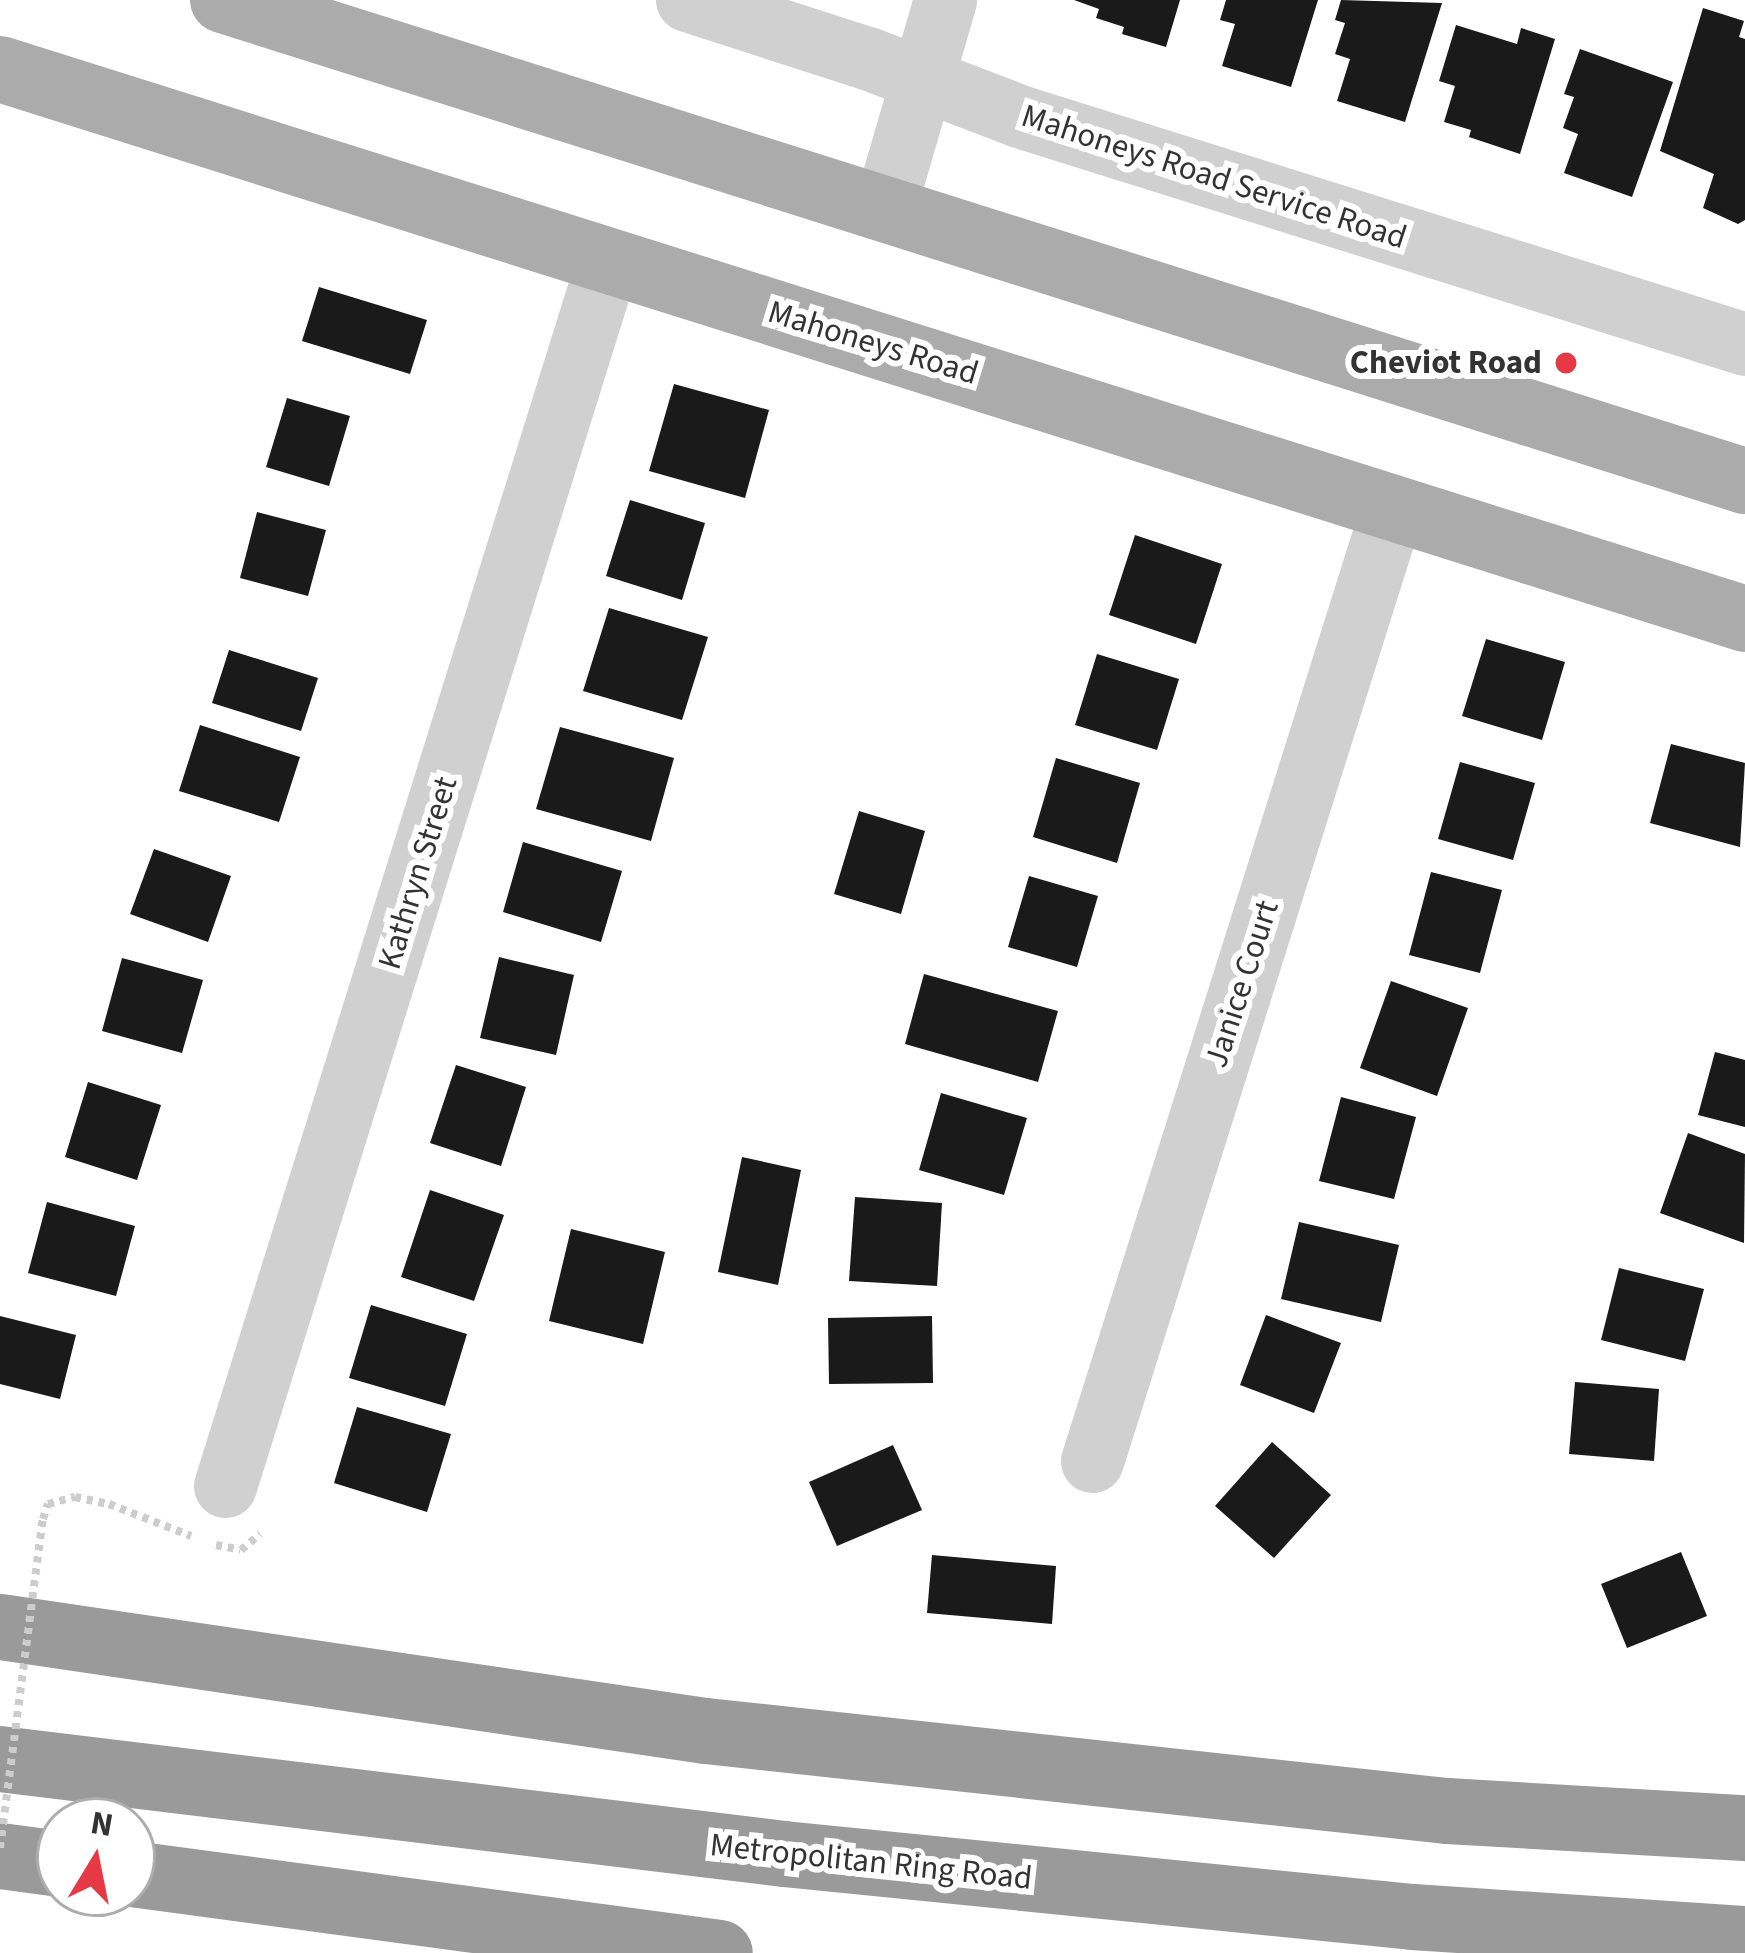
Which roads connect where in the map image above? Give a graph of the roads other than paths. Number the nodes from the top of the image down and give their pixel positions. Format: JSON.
{"nodes":[{"id":1,"x":223,"y":0,"type":"edge"},
{"id":2,"x":687,"y":0,"type":"edge"},
{"id":3,"x":945,"y":0,"type":"edge"},
{"id":4,"x":0,"y":70,"type":"edge"},
{"id":5,"x":921,"y":79,"type":"junction"},
{"id":6,"x":884,"y":210,"type":"junction"},
{"id":7,"x":608,"y":260,"type":"junction"},
{"id":8,"x":1745,"y":344,"type":"edge"},
{"id":9,"x":1745,"y":481,"type":"edge"},
{"id":10,"x":1393,"y":506,"type":"junction"},
{"id":11,"x":1745,"y":619,"type":"edge"},
{"id":12,"x":1091,"y":1461,"type":"dead end"},
{"id":13,"x":225,"y":1486,"type":"dead end"},
{"id":14,"x":0,"y":1628,"type":"edge"},
{"id":15,"x":0,"y":1759,"type":"edge"},
{"id":16,"x":1745,"y":1828,"type":"edge"},
{"id":17,"x":0,"y":1852,"type":"edge"},
{"id":18,"x":36,"y":1859,"type":"edge"},
{"id":19,"x":156,"y":1877,"type":"edge"},
{"id":20,"x":1745,"y":1939,"type":"edge"},
{"id":21,"x":721,"y":1953,"type":"edge"}],
"edges":[{"from":1,"to":6,"type":"main road"},
{"from":2,"to":5,"type":"street","name":"Mahoneys Road Service Road"},
{"from":3,"to":5,"type":"street"},
{"from":4,"to":7,"type":"main road","name":"Mahoneys Road"},
{"from":5,"to":6,"type":"street"},
{"from":5,"to":8,"type":"street","name":"Mahoneys Road Service Road"},
{"from":6,"to":9,"type":"main road"},
{"from":7,"to":10,"type":"main road","name":"Mahoneys Road"},
{"from":7,"to":13,"type":"street","name":"Kathryn Street"},
{"from":10,"to":11,"type":"main road","name":"Mahoneys Road"},
{"from":10,"to":12,"type":"street","name":"Janice Court"},
{"from":14,"to":16,"type":"highway"},
{"from":15,"to":20,"type":"highway","name":"Metropolitan Ring Road"},
{"from":17,"to":18,"type":"highway"},
{"from":19,"to":21,"type":"highway"}]}
